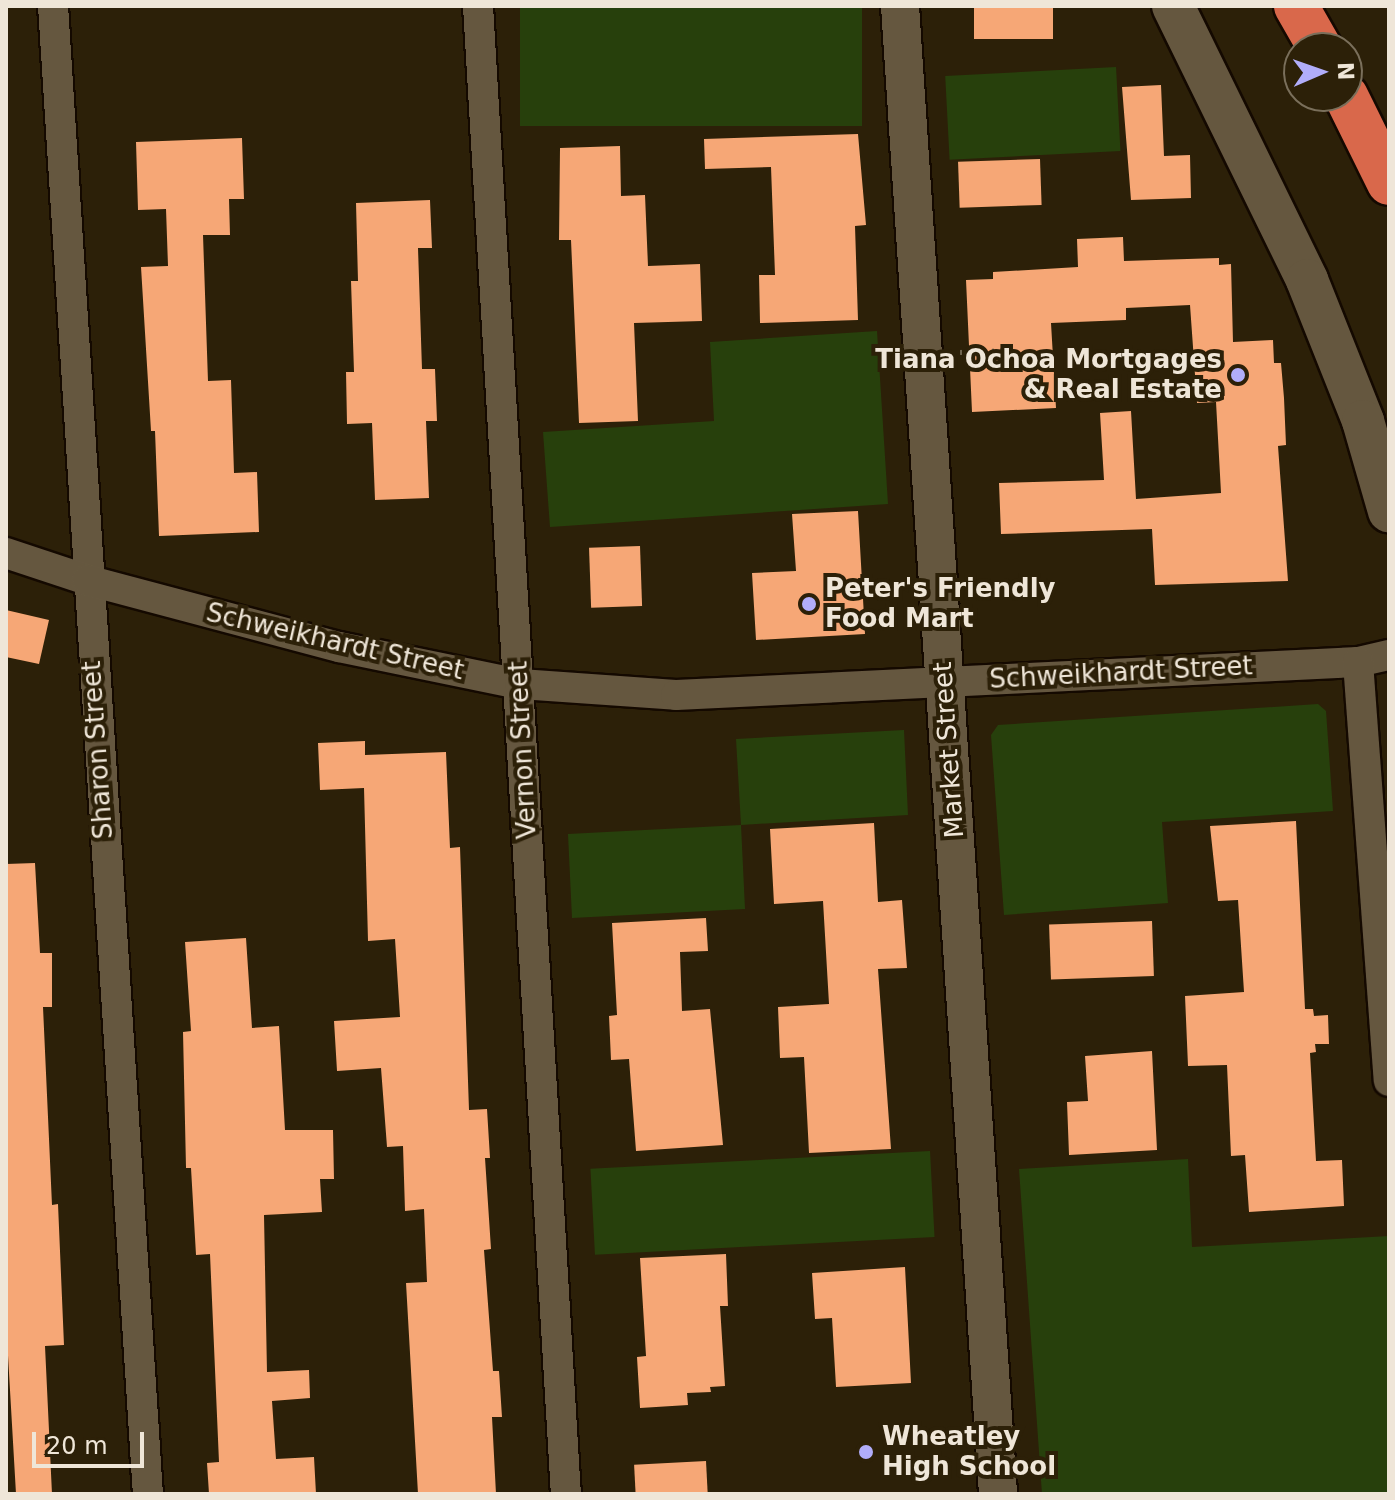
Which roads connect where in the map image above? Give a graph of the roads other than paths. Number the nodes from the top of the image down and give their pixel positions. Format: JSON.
{"nodes":[{"id":1,"x":53,"y":6,"type":"edge"},
{"id":2,"x":478,"y":6,"type":"edge"},
{"id":3,"x":900,"y":6,"type":"edge"},
{"id":4,"x":1173,"y":6,"type":"edge"},
{"id":5,"x":1296,"y":6,"type":"edge"},
{"id":6,"x":1311,"y":32,"type":"edge"},
{"id":7,"x":1354,"y":112,"type":"edge"},
{"id":8,"x":1389,"y":183,"type":"edge"},
{"id":9,"x":1389,"y":511,"type":"edge"},
{"id":10,"x":6,"y":553,"type":"edge"},
{"id":11,"x":87,"y":580,"type":"junction"},
{"id":12,"x":1389,"y":655,"type":"edge"},
{"id":13,"x":1358,"y":662,"type":"junction"},
{"id":14,"x":944,"y":681,"type":"junction"},
{"id":15,"x":520,"y":684,"type":"junction"},
{"id":16,"x":1389,"y":1081,"type":"edge"},
{"id":17,"x":148,"y":1494,"type":"edge"},
{"id":18,"x":566,"y":1494,"type":"edge"},
{"id":19,"x":998,"y":1494,"type":"edge"}],
"edges":[{"from":1,"to":11,"type":"street","name":"Sharon Street"},
{"from":2,"to":15,"type":"street","name":"Vernon Street"},
{"from":3,"to":14,"type":"street","name":"Market Street"},
{"from":4,"to":9,"type":"main road"},
{"from":5,"to":6,"type":"highway"},
{"from":7,"to":8,"type":"highway"},
{"from":10,"to":11,"type":"street","name":"Schweikhardt Street"},
{"from":11,"to":15,"type":"street","name":"Schweikhardt Street"},
{"from":11,"to":17,"type":"street","name":"Sharon Street"},
{"from":12,"to":13,"type":"street","name":"Schweikhardt Street"},
{"from":13,"to":14,"type":"street","name":"Schweikhardt Street"},
{"from":13,"to":16,"type":"street"},
{"from":14,"to":15,"type":"street","name":"Schweikhardt Street"},
{"from":14,"to":19,"type":"street","name":"Market Street"},
{"from":15,"to":18,"type":"street","name":"Vernon Street"}]}
